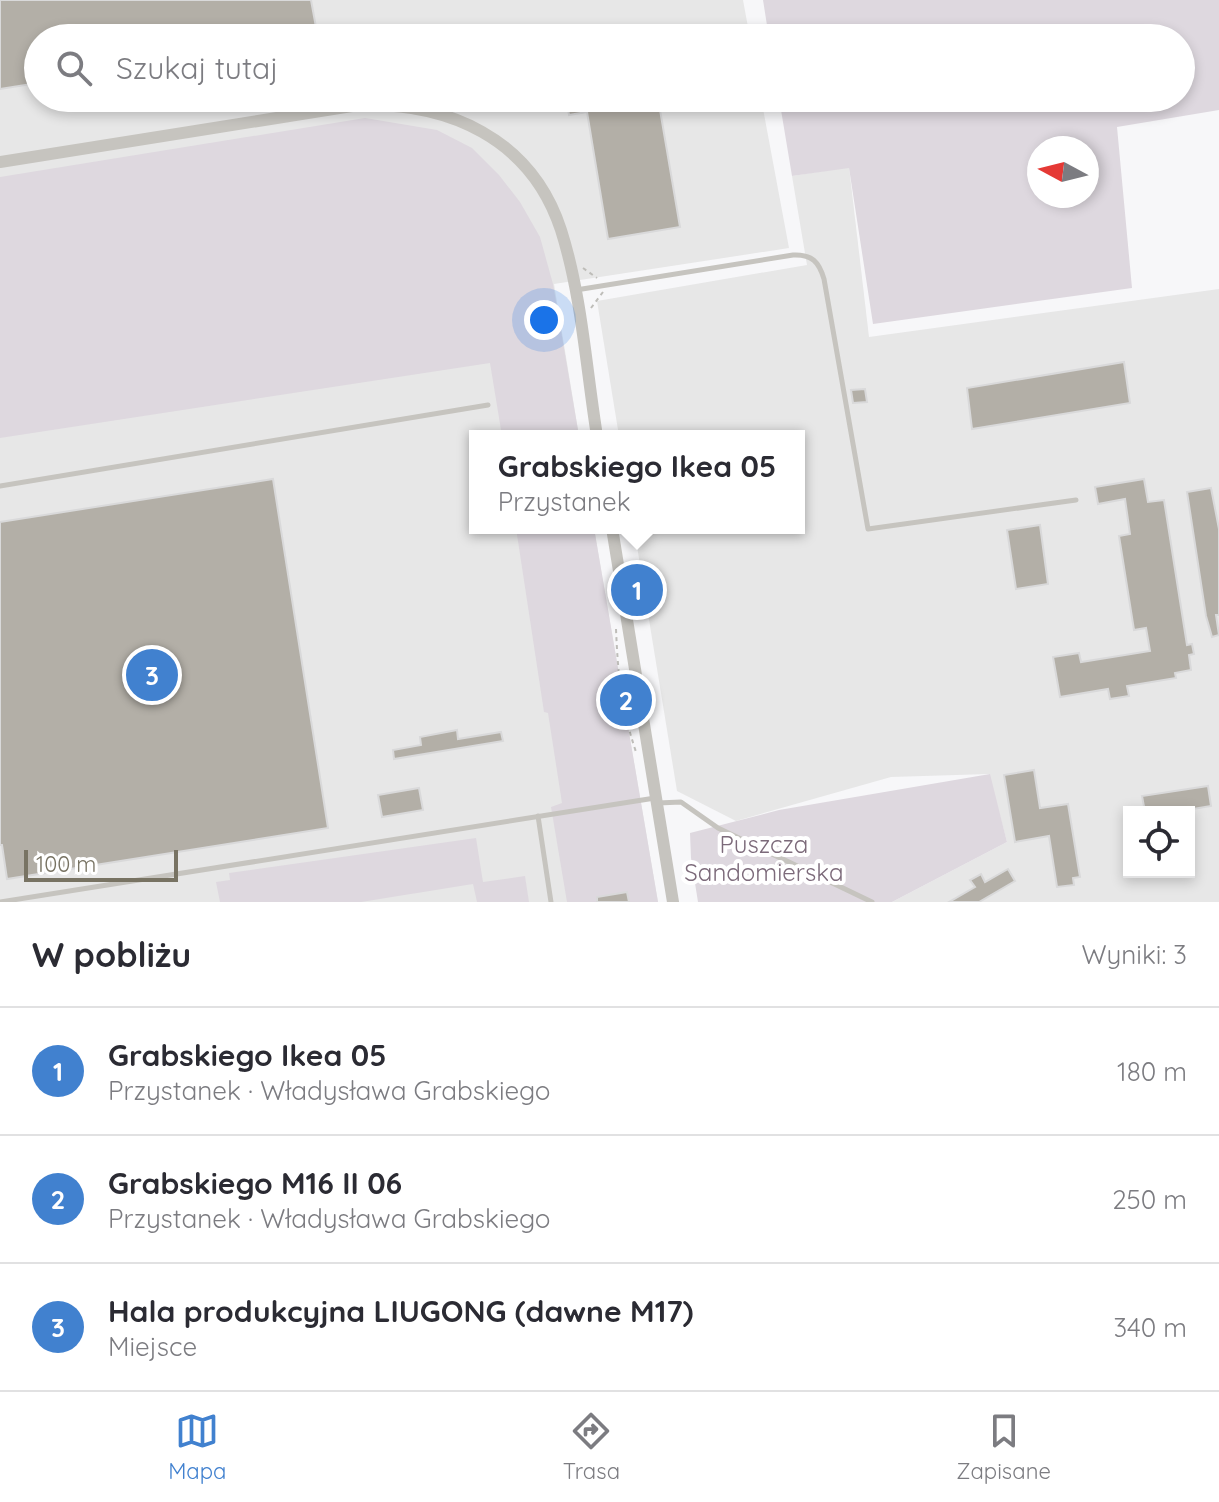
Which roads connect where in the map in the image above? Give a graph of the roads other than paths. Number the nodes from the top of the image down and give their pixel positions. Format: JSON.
{"nodes":[{"id":1,"x":306,"y":112,"type":"edge"},
{"id":2,"x":438,"y":112,"type":"edge"},
{"id":3,"x":0,"y":162,"type":"edge"},
{"id":4,"x":575,"y":290,"type":"junction"},
{"id":5,"x":488,"y":405,"type":"dead end"},
{"id":6,"x":596,"y":430,"type":"edge"},
{"id":7,"x":0,"y":486,"type":"edge"},
{"id":8,"x":1076,"y":500,"type":"dead end"},
{"id":9,"x":613,"y":534,"type":"edge"},
{"id":10,"x":657,"y":800,"type":"junction"},
{"id":11,"x":538,"y":816,"type":"junction"},
{"id":12,"x":0,"y":902,"type":"edge"},
{"id":13,"x":551,"y":902,"type":"edge"},
{"id":14,"x":673,"y":902,"type":"edge"},
{"id":15,"x":872,"y":902,"type":"edge"}],
"edges":[{"from":1,"to":3,"type":"street"},
{"from":2,"to":4,"type":"street"},
{"from":4,"to":6,"type":"street"},
{"from":4,"to":8,"type":"lane"},
{"from":5,"to":7,"type":"lane"},
{"from":9,"to":10,"type":"street"},
{"from":10,"to":11,"type":"lane"},
{"from":10,"to":14,"type":"street"},
{"from":10,"to":15,"type":"lane"},
{"from":11,"to":12,"type":"lane"},
{"from":11,"to":13,"type":"lane"}]}
